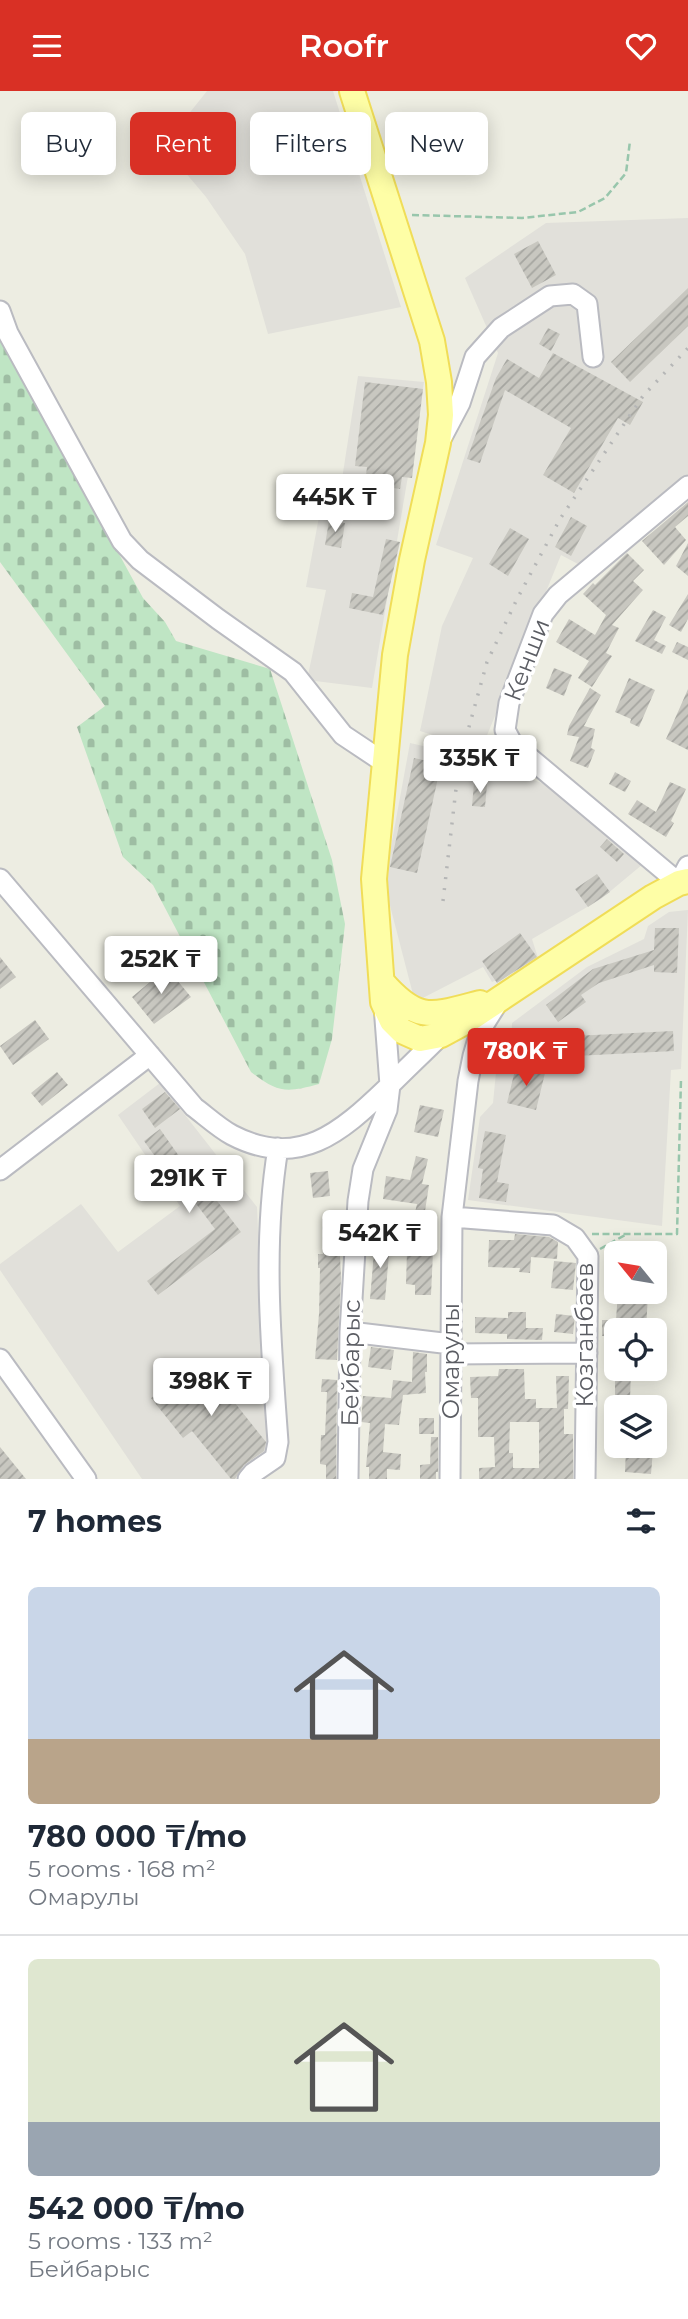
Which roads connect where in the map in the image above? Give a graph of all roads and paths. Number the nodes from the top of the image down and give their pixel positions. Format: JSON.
{"nodes":[{"id":1,"x":352,"y":91,"type":"edge"},
{"id":2,"x":630,"y":141,"type":"dead end"},
{"id":3,"x":394,"y":225,"type":"junction"},
{"id":4,"x":0,"y":311,"type":"edge"},
{"id":5,"x":593,"y":357,"type":"dead end"},
{"id":6,"x":438,"y":443,"type":"junction"},
{"id":7,"x":688,"y":486,"type":"edge"},
{"id":8,"x":385,"y":764,"type":"junction"},
{"id":9,"x":685,"y":877,"type":"edge"},
{"id":10,"x":0,"y":879,"type":"edge"},
{"id":11,"x":383,"y":992,"type":"junction"},
{"id":12,"x":500,"y":999,"type":"junction"},
{"id":13,"x":441,"y":1035,"type":"junction"},
{"id":14,"x":150,"y":1055,"type":"junction"},
{"id":15,"x":681,"y":1079,"type":"dead end"},
{"id":16,"x":390,"y":1085,"type":"junction"},
{"id":17,"x":278,"y":1148,"type":"junction"},
{"id":18,"x":0,"y":1170,"type":"edge"},
{"id":19,"x":452,"y":1217,"type":"junction"},
{"id":20,"x":627,"y":1234,"type":"junction"},
{"id":21,"x":575,"y":1238,"type":"junction"},
{"id":22,"x":588,"y":1256,"type":"junction"},
{"id":23,"x":350,"y":1332,"type":"junction"},
{"id":24,"x":451,"y":1349,"type":"junction"},
{"id":25,"x":587,"y":1353,"type":"junction"},
{"id":26,"x":0,"y":1359,"type":"edge"},
{"id":27,"x":86,"y":1479,"type":"edge"},
{"id":28,"x":248,"y":1479,"type":"edge"},
{"id":29,"x":348,"y":1479,"type":"edge"},
{"id":30,"x":450,"y":1479,"type":"edge"},
{"id":31,"x":585,"y":1479,"type":"edge"}],
"edges":[{"from":1,"to":3,"type":"main road"},
{"from":2,"to":3,"type":"path"},
{"from":3,"to":6,"type":"main road"},
{"from":4,"to":8,"type":"street"},
{"from":5,"to":6,"type":"street"},
{"from":6,"to":8,"type":"main road"},
{"from":7,"to":9,"type":"street","name":"Кенши"},
{"from":8,"to":11,"type":"main road"},
{"from":9,"to":12,"type":"main road"},
{"from":10,"to":14,"type":"street"},
{"from":11,"to":12,"type":"main road"},
{"from":11,"to":13,"type":"main road"},
{"from":11,"to":16,"type":"street","name":"Бейбарыс"},
{"from":12,"to":13,"type":"main road"},
{"from":12,"to":19,"type":"street","name":"Омарулы"},
{"from":13,"to":16,"type":"street"},
{"from":14,"to":17,"type":"street"},
{"from":14,"to":18,"type":"street"},
{"from":15,"to":20,"type":"path"},
{"from":16,"to":17,"type":"street"},
{"from":16,"to":23,"type":"street","name":"Бейбарыс"},
{"from":17,"to":28,"type":"street"},
{"from":19,"to":21,"type":"street","name":"Козганбаев"},
{"from":19,"to":24,"type":"street","name":"Омарулы"},
{"from":20,"to":21,"type":"path"},
{"from":20,"to":22,"type":"path"},
{"from":21,"to":22,"type":"street","name":"Козганбаев"},
{"from":22,"to":25,"type":"street","name":"Козганбаев"},
{"from":23,"to":24,"type":"street"},
{"from":23,"to":29,"type":"street","name":"Бейбарыс"},
{"from":24,"to":25,"type":"street"},
{"from":24,"to":30,"type":"street","name":"Омарулы"},
{"from":25,"to":31,"type":"street","name":"Козганбаев"},
{"from":26,"to":27,"type":"street"}]}
